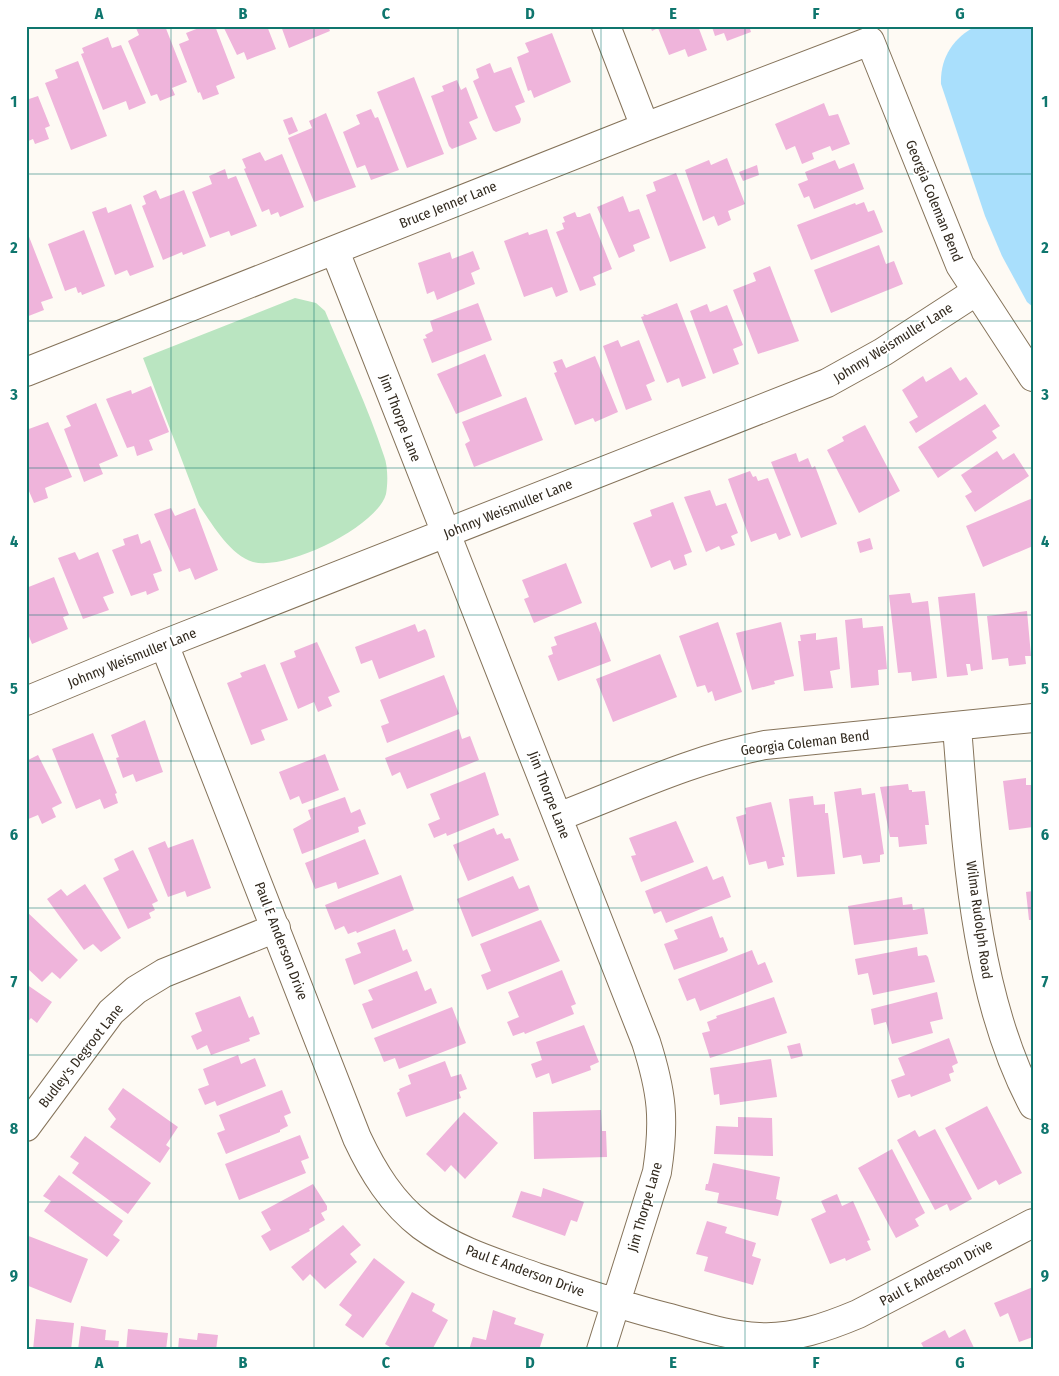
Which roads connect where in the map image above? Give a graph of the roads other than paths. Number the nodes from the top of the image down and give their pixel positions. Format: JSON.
{"nodes":[{"id":1,"x":606,"y":26,"type":"edge"},
{"id":2,"x":870,"y":41,"type":"joint"},
{"id":3,"x":645,"y":127,"type":"junction"},
{"id":4,"x":335,"y":250,"type":"junction"},
{"id":5,"x":977,"y":290,"type":"junction"},
{"id":6,"x":26,"y":372,"type":"edge"},
{"id":7,"x":1033,"y":377,"type":"edge"},
{"id":8,"x":446,"y":534,"type":"junction"},
{"id":9,"x":164,"y":644,"type":"junction"},
{"id":10,"x":26,"y":701,"type":"edge"},
{"id":11,"x":1033,"y":718,"type":"edge"},
{"id":12,"x":957,"y":727,"type":"junction"},
{"id":13,"x":558,"y":818,"type":"junction"},
{"id":14,"x":276,"y":928,"type":"junction"},
{"id":15,"x":1033,"y":1105,"type":"edge"},
{"id":16,"x":26,"y":1127,"type":"edge"},
{"id":17,"x":1033,"y":1223,"type":"edge"},
{"id":18,"x":616,"y":1304,"type":"junction"},
{"id":19,"x":601,"y":1350,"type":"edge"}],
"edges":[{"from":1,"to":3,"type":"street"},
{"from":2,"to":3,"type":"street","name":"Bruce Jenner Lane"},
{"from":2,"to":5,"type":"street","name":"Georgia Coleman Bend"},
{"from":3,"to":4,"type":"street","name":"Bruce Jenner Lane"},
{"from":4,"to":6,"type":"street","name":"Bruce Jenner Lane"},
{"from":4,"to":8,"type":"street","name":"Jim Thorpe Lane"},
{"from":5,"to":7,"type":"street","name":"Georgia Coleman Bend"},
{"from":5,"to":8,"type":"street","name":"Johnny Weismuller Lane"},
{"from":8,"to":9,"type":"street","name":"Johnny Weismuller Lane"},
{"from":8,"to":13,"type":"street","name":"Jim Thorpe Lane"},
{"from":9,"to":10,"type":"street","name":"Johnny Weismuller Lane"},
{"from":9,"to":14,"type":"street","name":"Paul E Anderson Drive"},
{"from":11,"to":12,"type":"street","name":"Georgia Coleman Bend"},
{"from":12,"to":13,"type":"street","name":"Georgia Coleman Bend"},
{"from":12,"to":15,"type":"street","name":"Wilma Rudolph Road"},
{"from":13,"to":18,"type":"street","name":"Jim Thorpe Lane"},
{"from":14,"to":16,"type":"street","name":"Budley's Degroot Lane"},
{"from":14,"to":18,"type":"street","name":"Paul E Anderson Drive"},
{"from":17,"to":18,"type":"street","name":"Paul E Anderson Drive"},
{"from":18,"to":19,"type":"street","name":"Jim Thorpe Lane"}]}
